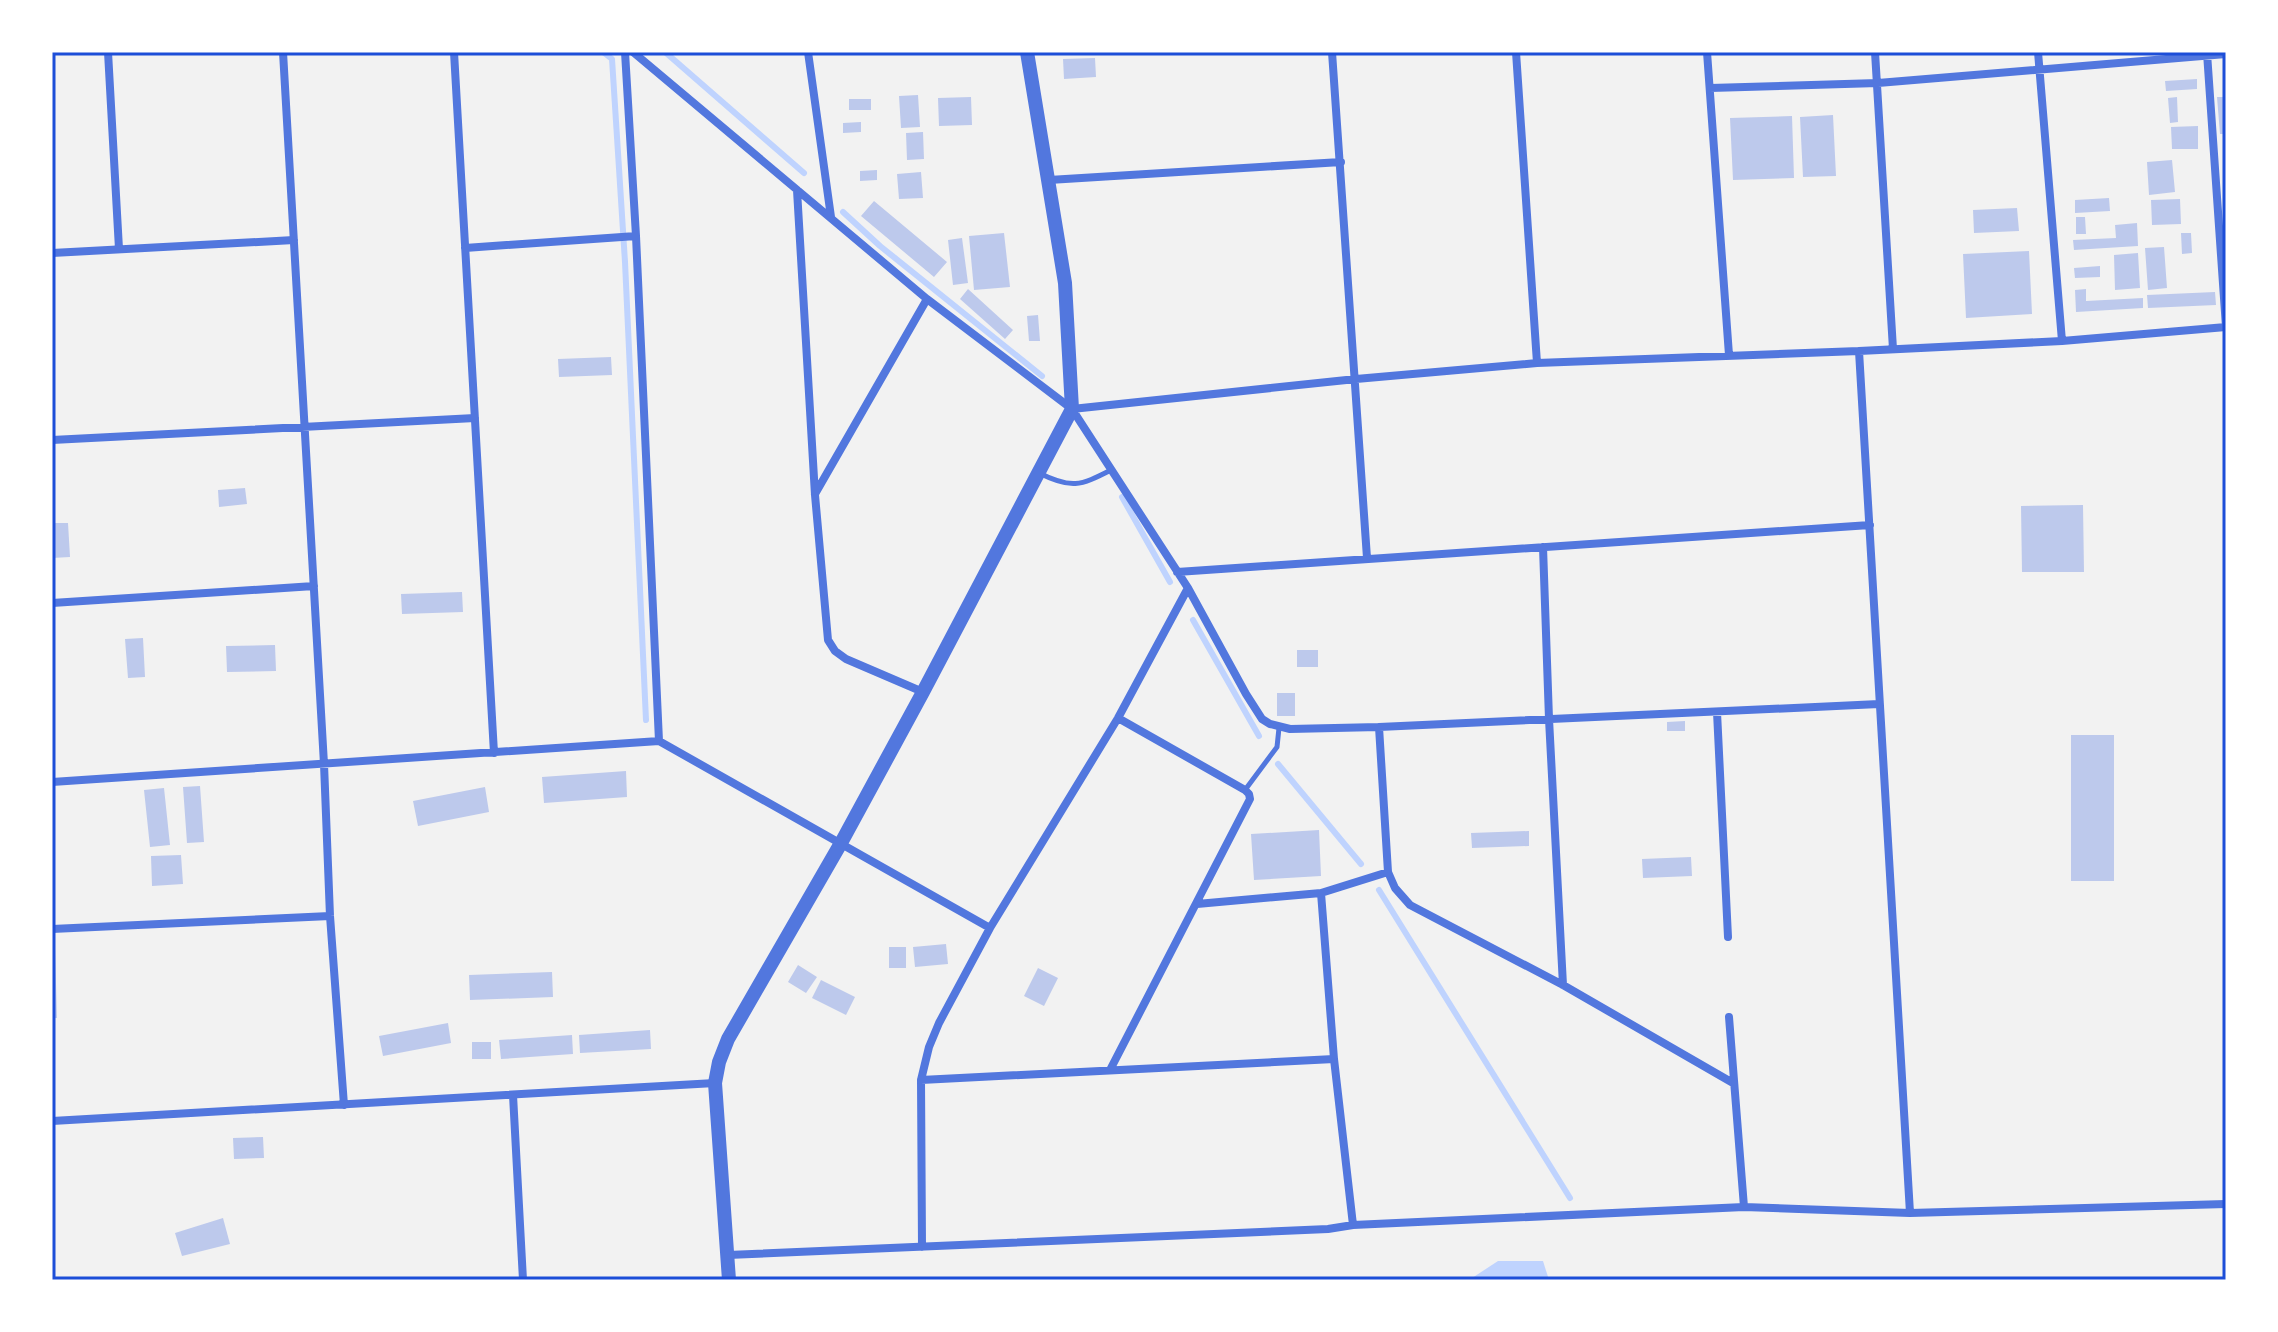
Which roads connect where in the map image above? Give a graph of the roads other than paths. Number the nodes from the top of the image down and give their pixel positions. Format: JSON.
{"nodes":[{"id":1,"x":108,"y":52,"type":"edge"},
{"id":2,"x":283,"y":52,"type":"edge"},
{"id":3,"x":454,"y":52,"type":"edge"},
{"id":4,"x":625,"y":52,"type":"edge"},
{"id":5,"x":633,"y":52,"type":"edge"},
{"id":6,"x":808,"y":52,"type":"edge"},
{"id":7,"x":1027,"y":52,"type":"edge"},
{"id":8,"x":1332,"y":52,"type":"edge"},
{"id":9,"x":1516,"y":52,"type":"edge"},
{"id":10,"x":1707,"y":52,"type":"edge"},
{"id":11,"x":1875,"y":52,"type":"edge"},
{"id":12,"x":2038,"y":52,"type":"edge"},
{"id":13,"x":2208,"y":54,"type":"edge"},
{"id":14,"x":2226,"y":54,"type":"edge"},
{"id":15,"x":2040,"y":71,"type":"junction"},
{"id":16,"x":1878,"y":83,"type":"junction"},
{"id":17,"x":1710,"y":88,"type":"junction"},
{"id":18,"x":1341,"y":162,"type":"junction"},
{"id":19,"x":1049,"y":180,"type":"junction"},
{"id":20,"x":797,"y":190,"type":"junction"},
{"id":21,"x":831,"y":218,"type":"junction"},
{"id":22,"x":636,"y":236,"type":"junction"},
{"id":23,"x":294,"y":240,"type":"junction"},
{"id":24,"x":465,"y":248,"type":"junction"},
{"id":25,"x":119,"y":249,"type":"junction"},
{"id":26,"x":52,"y":253,"type":"edge"},
{"id":27,"x":927,"y":299,"type":"junction"},
{"id":28,"x":2226,"y":327,"type":"edge"},
{"id":29,"x":2062,"y":341,"type":"junction"},
{"id":30,"x":1893,"y":349,"type":"junction"},
{"id":31,"x":1859,"y":351,"type":"junction"},
{"id":32,"x":1729,"y":355,"type":"junction"},
{"id":33,"x":1537,"y":363,"type":"junction"},
{"id":34,"x":1356,"y":379,"type":"junction"},
{"id":35,"x":1072,"y":409,"type":"junction"},
{"id":36,"x":475,"y":418,"type":"junction"},
{"id":37,"x":305,"y":427,"type":"junction"},
{"id":38,"x":52,"y":440,"type":"edge"},
{"id":39,"x":1111,"y":470,"type":"junction"},
{"id":40,"x":1038,"y":473,"type":"junction"},
{"id":41,"x":815,"y":495,"type":"junction"},
{"id":42,"x":1870,"y":525,"type":"junction"},
{"id":43,"x":1543,"y":547,"type":"junction"},
{"id":44,"x":1367,"y":558,"type":"junction"},
{"id":45,"x":1177,"y":572,"type":"junction"},
{"id":46,"x":314,"y":586,"type":"junction"},
{"id":47,"x":1188,"y":588,"type":"junction"},
{"id":48,"x":52,"y":603,"type":"edge"},
{"id":49,"x":923,"y":692,"type":"junction"},
{"id":50,"x":1879,"y":704,"type":"junction"},
{"id":51,"x":1717,"y":712,"type":"junction"},
{"id":52,"x":1118,"y":718,"type":"junction"},
{"id":53,"x":1549,"y":719,"type":"junction"},
{"id":54,"x":1379,"y":727,"type":"junction"},
{"id":55,"x":1279,"y":728,"type":"junction"},
{"id":56,"x":659,"y":741,"type":"junction"},
{"id":57,"x":494,"y":753,"type":"junction"},
{"id":58,"x":324,"y":764,"type":"junction"},
{"id":59,"x":52,"y":782,"type":"edge"},
{"id":60,"x":1245,"y":790,"type":"junction"},
{"id":61,"x":841,"y":843,"type":"junction"},
{"id":62,"x":1388,"y":872,"type":"junction"},
{"id":63,"x":1321,"y":893,"type":"junction"},
{"id":64,"x":1197,"y":904,"type":"junction"},
{"id":65,"x":330,"y":916,"type":"junction"},
{"id":66,"x":990,"y":928,"type":"junction"},
{"id":67,"x":52,"y":929,"type":"edge"},
{"id":68,"x":1728,"y":937,"type":"dead end"},
{"id":69,"x":1563,"y":985,"type":"junction"},
{"id":70,"x":1729,"y":1017,"type":"dead end"},
{"id":71,"x":1334,"y":1059,"type":"junction"},
{"id":72,"x":1110,"y":1070,"type":"junction"},
{"id":73,"x":921,"y":1080,"type":"junction"},
{"id":74,"x":715,"y":1083,"type":"junction"},
{"id":75,"x":1733,"y":1083,"type":"junction"},
{"id":76,"x":513,"y":1095,"type":"junction"},
{"id":77,"x":344,"y":1105,"type":"junction"},
{"id":78,"x":52,"y":1121,"type":"edge"},
{"id":79,"x":2226,"y":1204,"type":"edge"},
{"id":80,"x":1744,"y":1207,"type":"junction"},
{"id":81,"x":1910,"y":1213,"type":"junction"},
{"id":82,"x":1353,"y":1225,"type":"junction"},
{"id":83,"x":922,"y":1247,"type":"junction"},
{"id":84,"x":728,"y":1255,"type":"junction"},
{"id":85,"x":523,"y":1280,"type":"edge"},
{"id":86,"x":729,"y":1280,"type":"edge"}],
"edges":[{"from":1,"to":25,"type":"street"},
{"from":2,"to":23,"type":"street"},
{"from":3,"to":24,"type":"street"},
{"from":4,"to":22,"type":"street"},
{"from":5,"to":20,"type":"street"},
{"from":6,"to":21,"type":"street"},
{"from":7,"to":19,"type":"street"},
{"from":8,"to":18,"type":"street"},
{"from":9,"to":33,"type":"street"},
{"from":10,"to":17,"type":"street"},
{"from":11,"to":16,"type":"street"},
{"from":12,"to":15,"type":"street"},
{"from":13,"to":14,"type":"street"},
{"from":13,"to":15,"type":"street"},
{"from":13,"to":28,"type":"street"},
{"from":15,"to":16,"type":"street"},
{"from":15,"to":29,"type":"street"},
{"from":16,"to":17,"type":"street"},
{"from":16,"to":30,"type":"street"},
{"from":17,"to":32,"type":"street"},
{"from":18,"to":19,"type":"street"},
{"from":18,"to":34,"type":"street"},
{"from":19,"to":35,"type":"street"},
{"from":20,"to":21,"type":"street"},
{"from":20,"to":41,"type":"street"},
{"from":21,"to":27,"type":"street"},
{"from":22,"to":24,"type":"street"},
{"from":22,"to":56,"type":"street"},
{"from":23,"to":25,"type":"street"},
{"from":23,"to":37,"type":"street"},
{"from":24,"to":36,"type":"street"},
{"from":25,"to":26,"type":"street"},
{"from":27,"to":35,"type":"street"},
{"from":27,"to":41,"type":"street"},
{"from":28,"to":29,"type":"street"},
{"from":29,"to":30,"type":"street"},
{"from":30,"to":31,"type":"street"},
{"from":31,"to":32,"type":"street"},
{"from":31,"to":42,"type":"street"},
{"from":32,"to":33,"type":"street"},
{"from":33,"to":34,"type":"street"},
{"from":34,"to":35,"type":"street"},
{"from":34,"to":44,"type":"street"},
{"from":35,"to":39,"type":"street"},
{"from":35,"to":40,"type":"street"},
{"from":36,"to":37,"type":"street"},
{"from":36,"to":57,"type":"street"},
{"from":37,"to":38,"type":"street"},
{"from":37,"to":46,"type":"street"},
{"from":39,"to":40,"type":"lane"},
{"from":39,"to":45,"type":"street"},
{"from":40,"to":49,"type":"street"},
{"from":41,"to":49,"type":"street"},
{"from":42,"to":43,"type":"street"},
{"from":42,"to":50,"type":"street"},
{"from":43,"to":44,"type":"street"},
{"from":43,"to":53,"type":"street"},
{"from":44,"to":45,"type":"street"},
{"from":45,"to":47,"type":"street"},
{"from":46,"to":48,"type":"street"},
{"from":46,"to":58,"type":"street"},
{"from":47,"to":52,"type":"street"},
{"from":47,"to":55,"type":"street"},
{"from":49,"to":61,"type":"street"},
{"from":50,"to":51,"type":"street"},
{"from":50,"to":81,"type":"street"},
{"from":51,"to":53,"type":"street"},
{"from":51,"to":68,"type":"street"},
{"from":52,"to":60,"type":"street"},
{"from":52,"to":66,"type":"street"},
{"from":53,"to":54,"type":"street"},
{"from":53,"to":69,"type":"street"},
{"from":54,"to":55,"type":"street"},
{"from":54,"to":62,"type":"street"},
{"from":55,"to":60,"type":"lane"},
{"from":56,"to":57,"type":"street"},
{"from":56,"to":61,"type":"street"},
{"from":57,"to":58,"type":"street"},
{"from":58,"to":59,"type":"street"},
{"from":58,"to":65,"type":"street"},
{"from":60,"to":64,"type":"street"},
{"from":61,"to":66,"type":"street"},
{"from":61,"to":74,"type":"street"},
{"from":62,"to":63,"type":"street"},
{"from":62,"to":69,"type":"street"},
{"from":63,"to":64,"type":"street"},
{"from":63,"to":71,"type":"street"},
{"from":64,"to":72,"type":"street"},
{"from":65,"to":67,"type":"street"},
{"from":65,"to":77,"type":"street"},
{"from":66,"to":73,"type":"street"},
{"from":69,"to":75,"type":"street"},
{"from":70,"to":75,"type":"street"},
{"from":71,"to":72,"type":"street"},
{"from":71,"to":82,"type":"street"},
{"from":72,"to":73,"type":"street"},
{"from":73,"to":83,"type":"street"},
{"from":74,"to":76,"type":"street"},
{"from":74,"to":84,"type":"street"},
{"from":75,"to":80,"type":"street"},
{"from":76,"to":77,"type":"street"},
{"from":76,"to":85,"type":"street"},
{"from":77,"to":78,"type":"street"},
{"from":79,"to":81,"type":"street"},
{"from":80,"to":81,"type":"street"},
{"from":80,"to":82,"type":"street"},
{"from":82,"to":83,"type":"street"},
{"from":83,"to":84,"type":"street"},
{"from":84,"to":86,"type":"street"}]}
